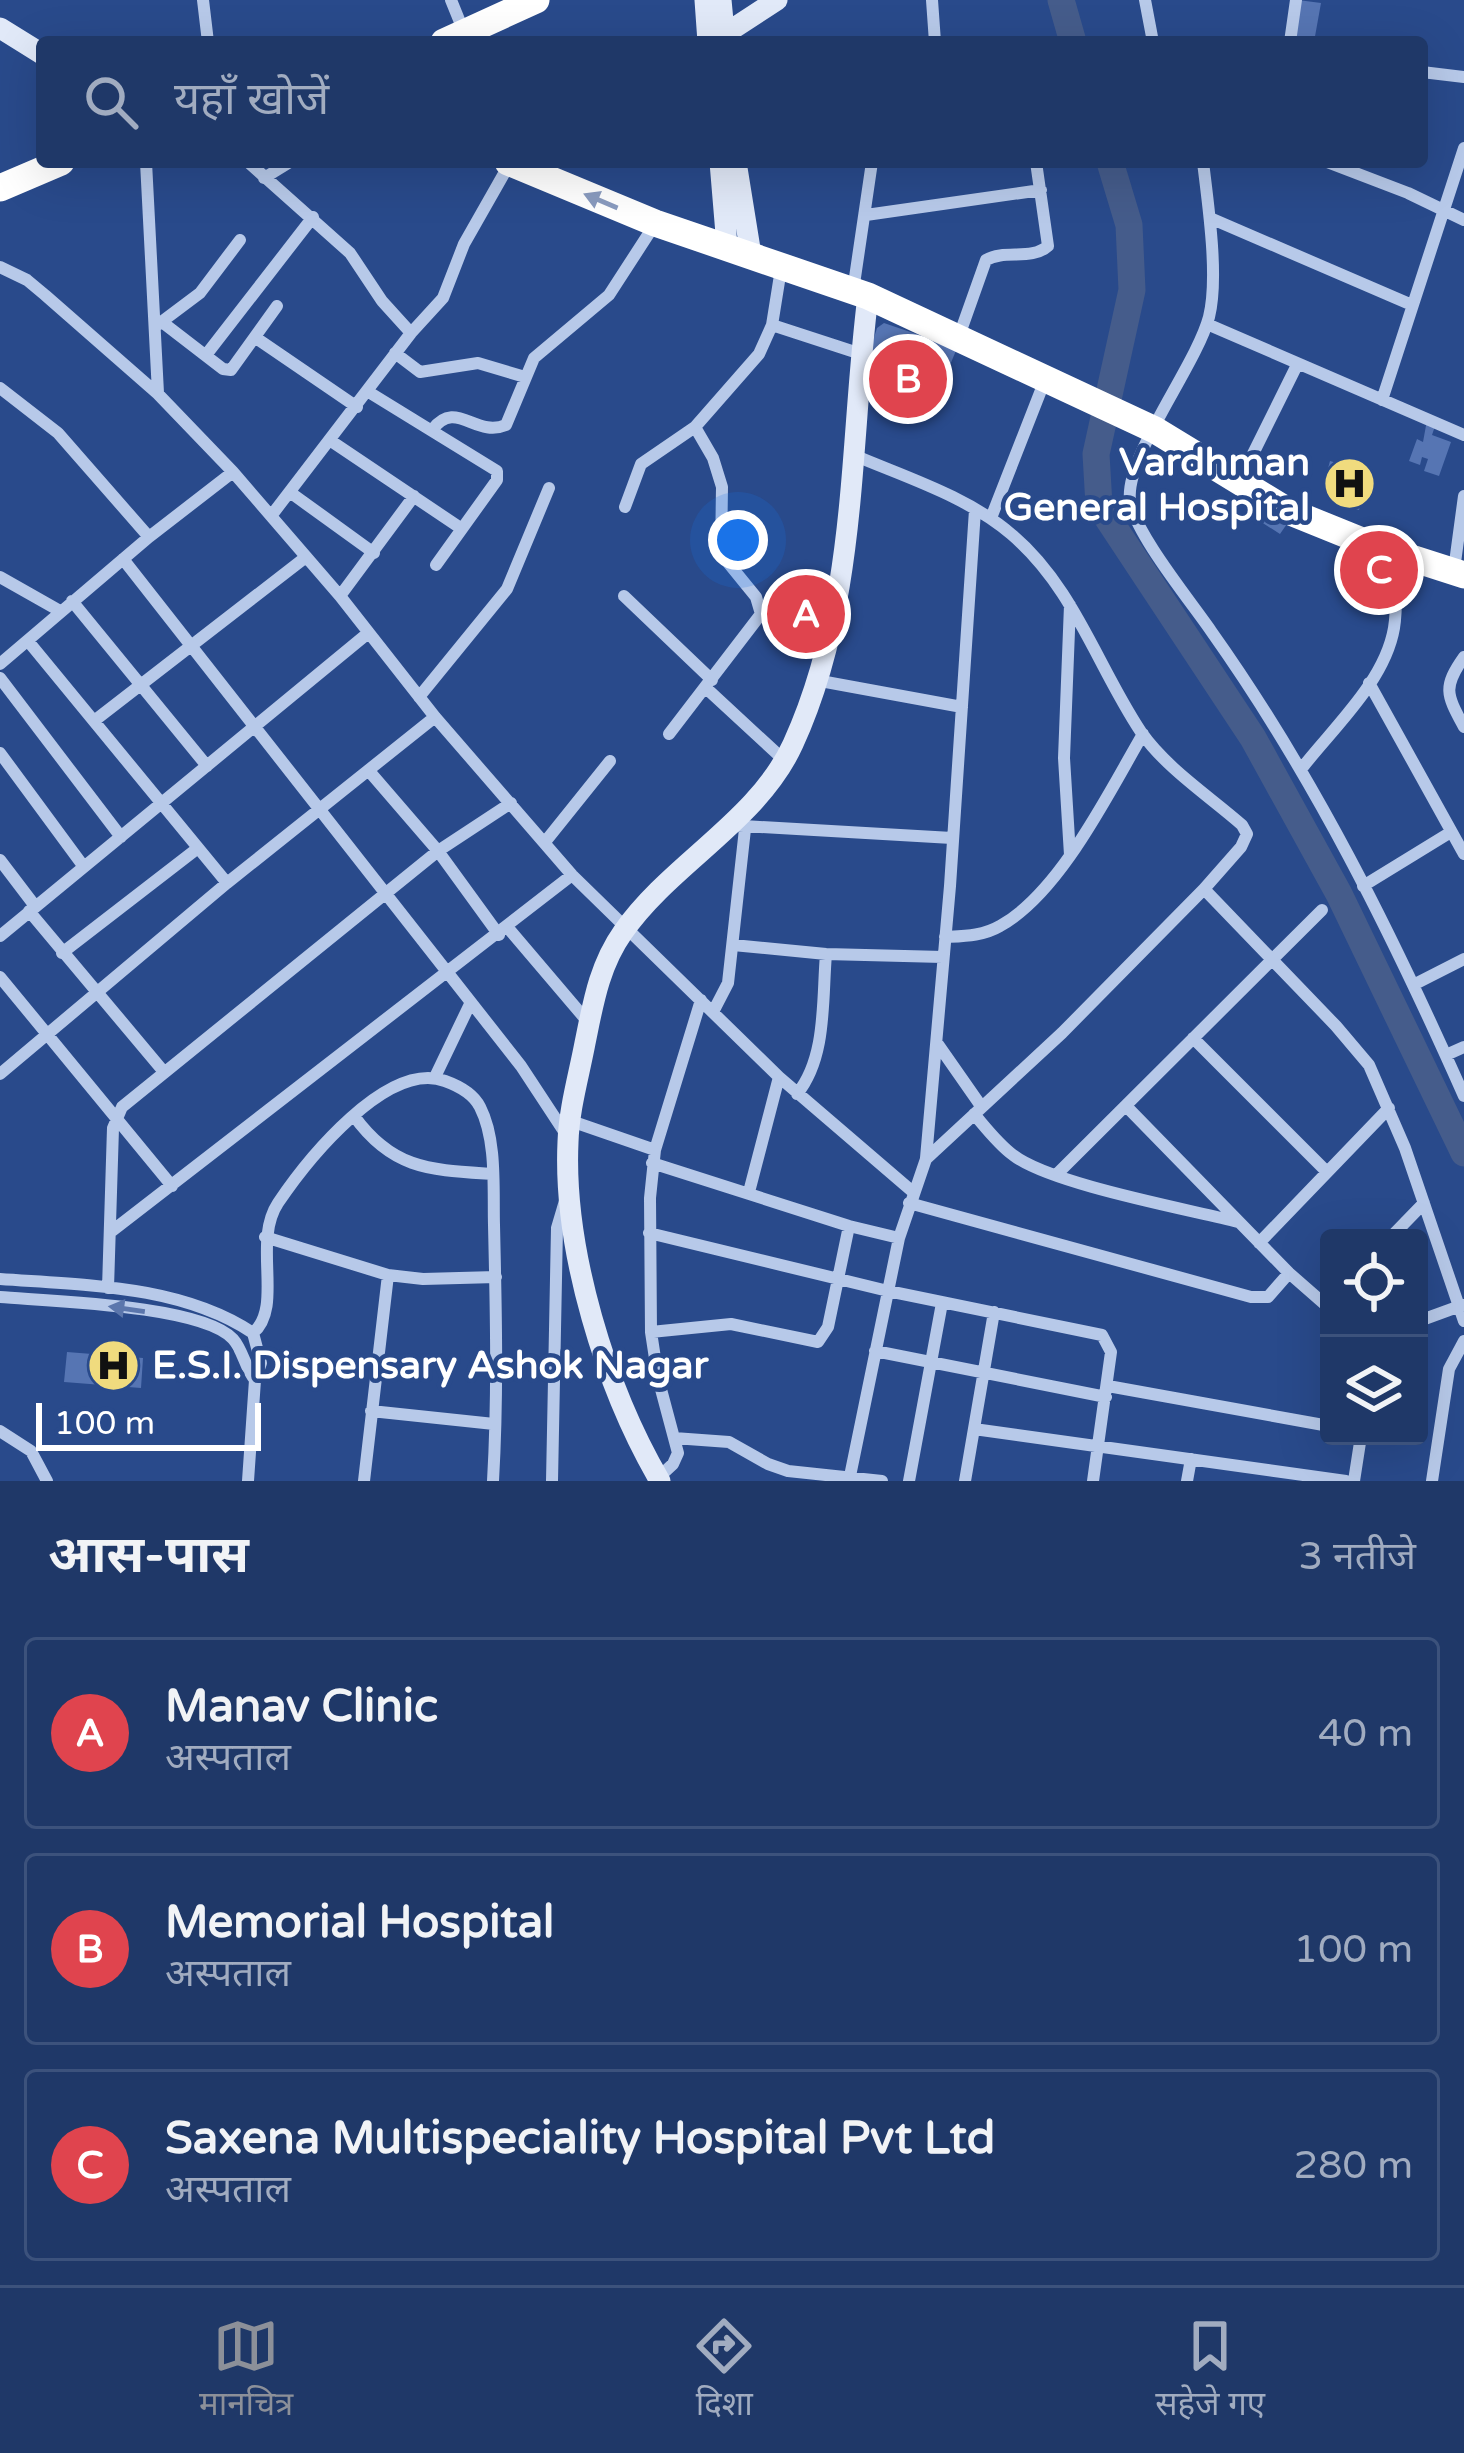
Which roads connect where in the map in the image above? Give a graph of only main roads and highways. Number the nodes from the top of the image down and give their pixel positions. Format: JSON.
{"nodes":[{"id":1,"x":536,"y":0,"type":"edge"},
{"id":2,"x":456,"y":36,"type":"edge"},
{"id":3,"x":36,"y":155,"type":"edge"},
{"id":4,"x":47,"y":168,"type":"edge"},
{"id":5,"x":523,"y":168,"type":"edge"},
{"id":6,"x":0,"y":174,"type":"edge"},
{"id":7,"x":0,"y":188,"type":"edge"},
{"id":8,"x":1459,"y":573,"type":"edge"}],
"edges":[{"from":1,"to":2,"type":"highway"},
{"from":3,"to":6,"type":"highway"},
{"from":4,"to":7,"type":"highway"},
{"from":8,"to":5,"type":"highway","one_way":true}]}
